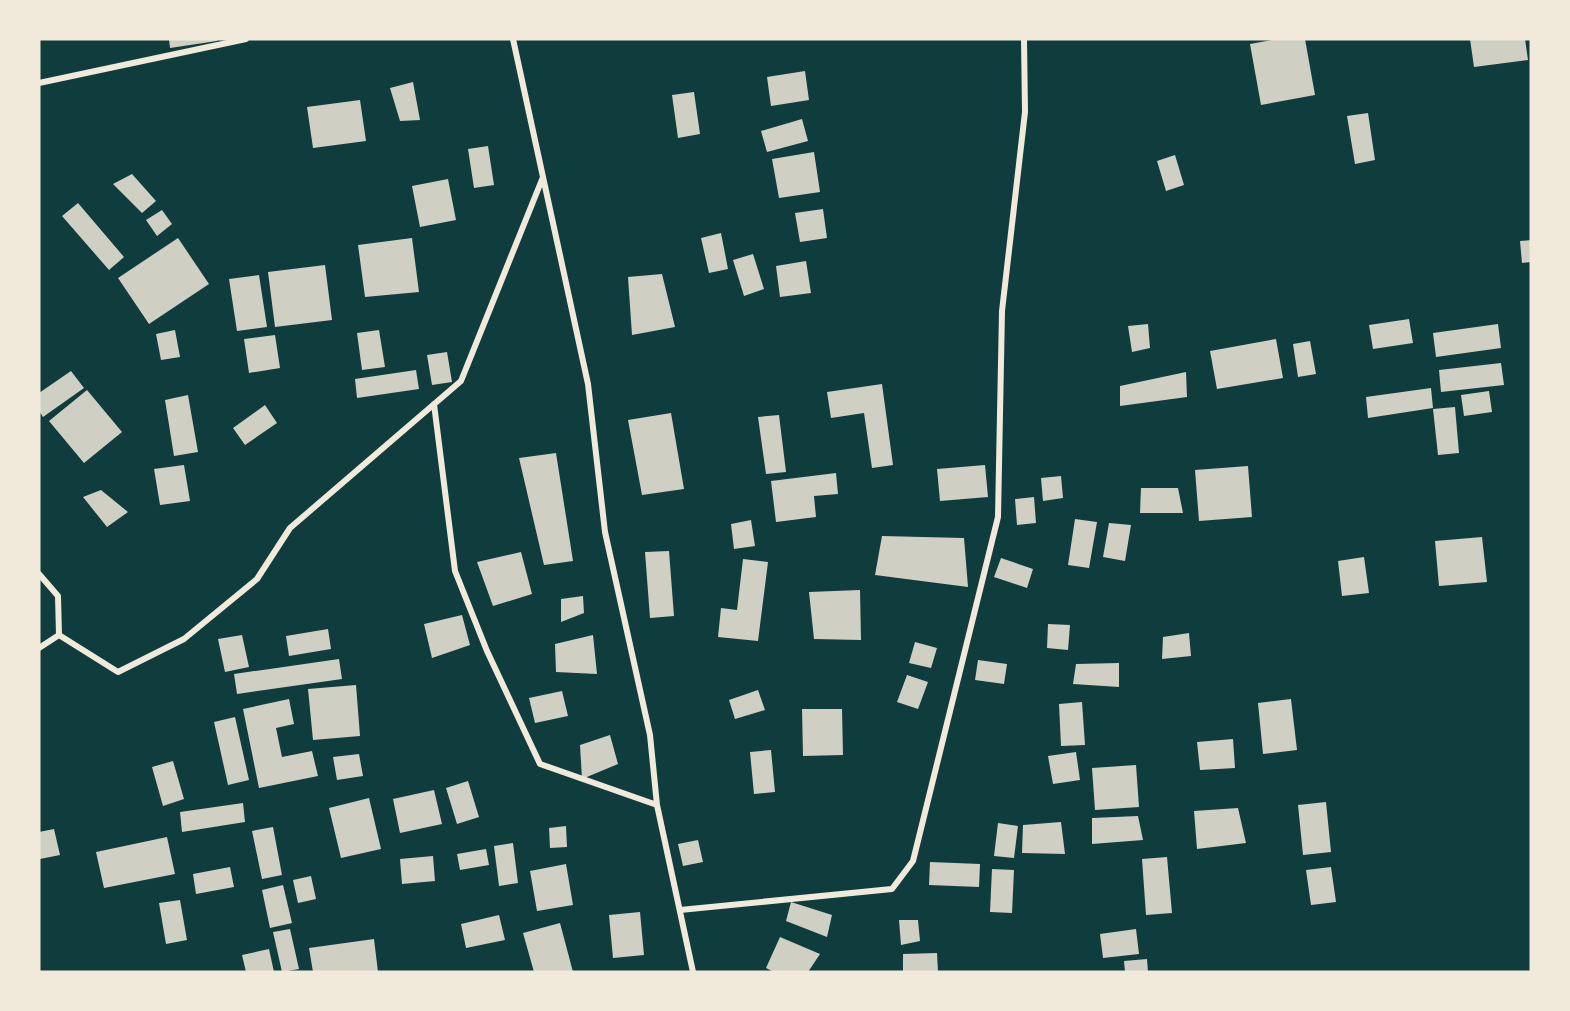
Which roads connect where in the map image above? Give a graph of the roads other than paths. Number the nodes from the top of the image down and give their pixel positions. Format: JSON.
{"nodes":[{"id":1,"x":246,"y":39,"type":"edge"},
{"id":2,"x":513,"y":39,"type":"edge"},
{"id":3,"x":1024,"y":39,"type":"edge"},
{"id":4,"x":39,"y":83,"type":"edge"},
{"id":5,"x":543,"y":177,"type":"junction"},
{"id":6,"x":434,"y":404,"type":"junction"},
{"id":7,"x":39,"y":574,"type":"edge"},
{"id":8,"x":59,"y":635,"type":"junction"},
{"id":9,"x":39,"y":648,"type":"edge"},
{"id":10,"x":657,"y":805,"type":"junction"},
{"id":11,"x":680,"y":910,"type":"junction"},
{"id":12,"x":693,"y":972,"type":"edge"}],
"edges":[{"from":1,"to":4,"type":"street"},
{"from":2,"to":5,"type":"street"},
{"from":3,"to":11,"type":"street"},
{"from":5,"to":6,"type":"street"},
{"from":5,"to":10,"type":"street"},
{"from":6,"to":8,"type":"street"},
{"from":6,"to":10,"type":"street"},
{"from":7,"to":8,"type":"street"},
{"from":8,"to":9,"type":"street"},
{"from":10,"to":11,"type":"street"},
{"from":11,"to":12,"type":"street"}]}
